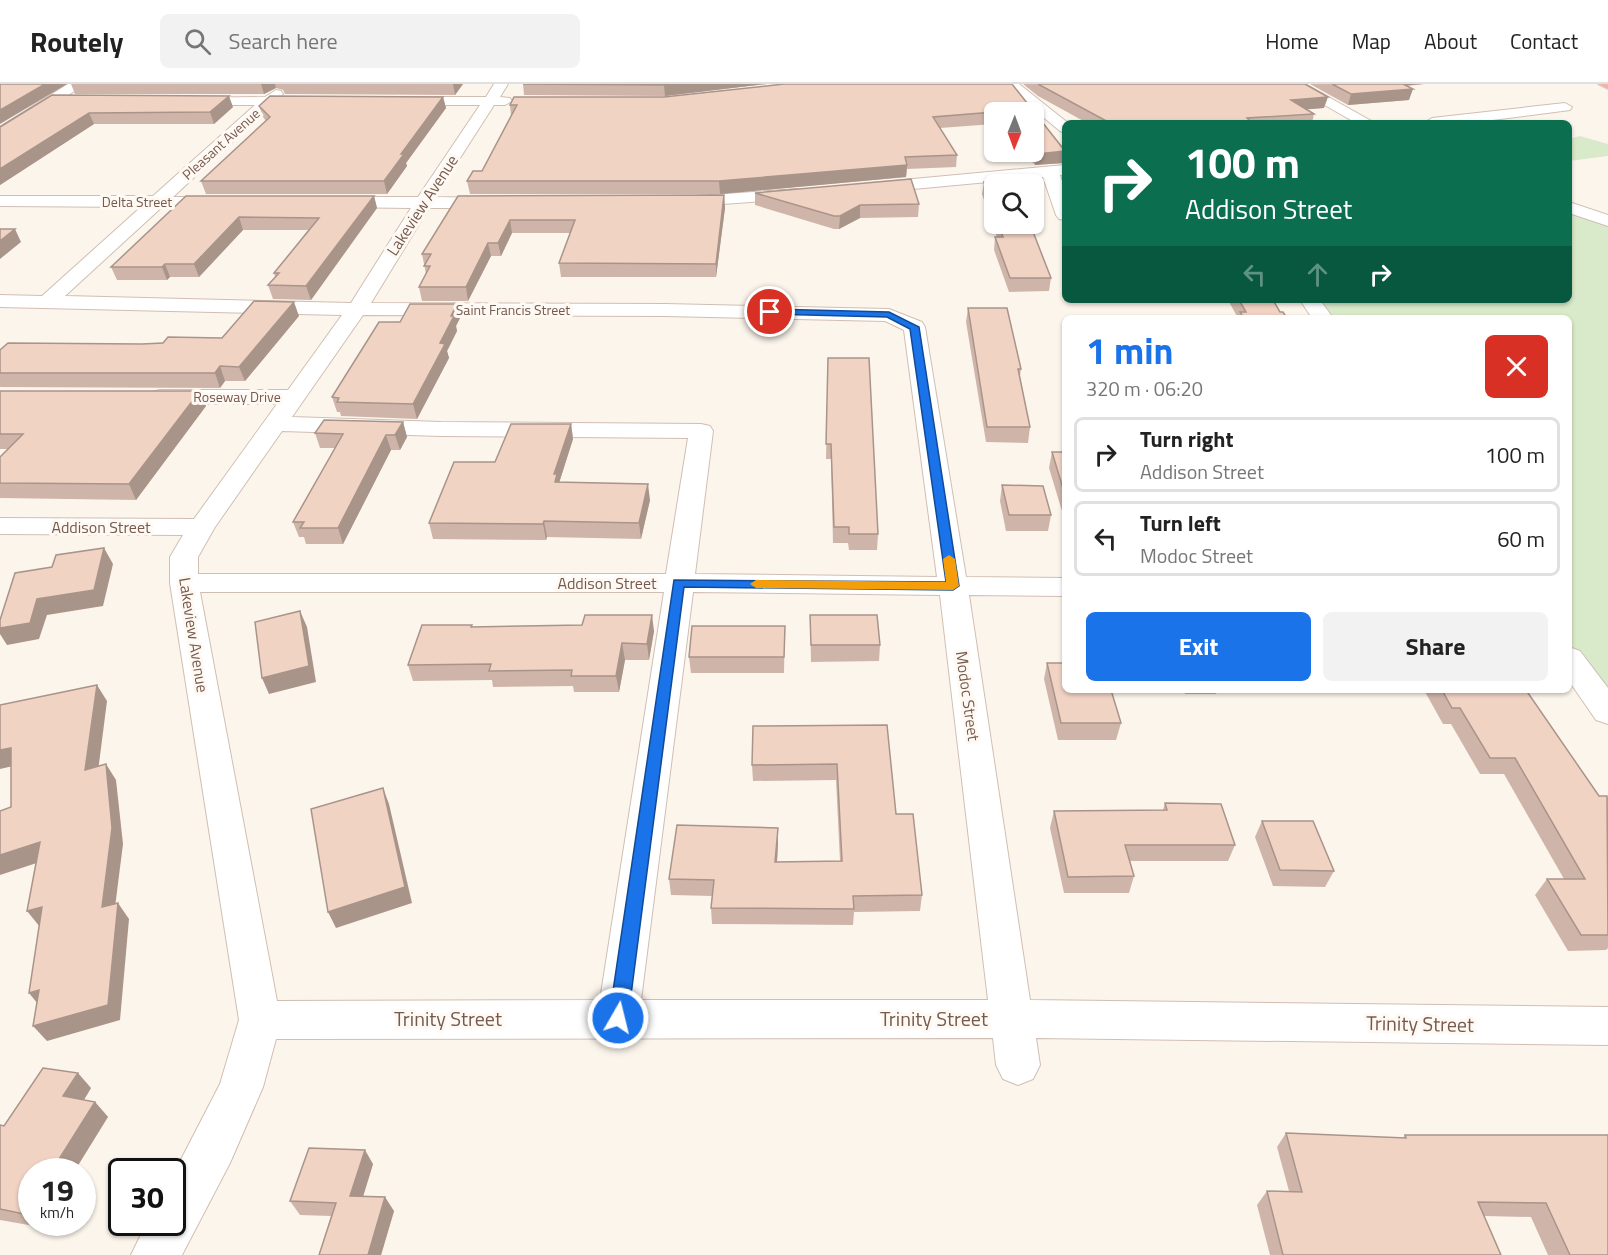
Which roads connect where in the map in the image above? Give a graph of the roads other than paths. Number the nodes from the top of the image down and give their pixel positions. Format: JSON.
{"nodes":[{"id":1,"x":78,"y":84,"type":"edge"},
{"id":2,"x":288,"y":84,"type":"edge"},
{"id":3,"x":1010,"y":84,"type":"edge"},
{"id":4,"x":1289,"y":87,"type":"edge"},
{"id":5,"x":505,"y":95,"type":"edge"},
{"id":6,"x":53,"y":100,"type":"junction"},
{"id":7,"x":77,"y":100,"type":"edge"},
{"id":8,"x":173,"y":101,"type":"edge"},
{"id":9,"x":268,"y":101,"type":"junction"},
{"id":10,"x":327,"y":101,"type":"edge"},
{"id":11,"x":385,"y":101,"type":"edge"},
{"id":12,"x":1565,"y":107,"type":"dead end"},
{"id":13,"x":1341,"y":120,"type":"edge"},
{"id":14,"x":1360,"y":120,"type":"edge"},
{"id":15,"x":1457,"y":120,"type":"edge"},
{"id":16,"x":1062,"y":126,"type":"edge"},
{"id":17,"x":0,"y":134,"type":"edge"},
{"id":18,"x":1057,"y":171,"type":"edge"},
{"id":19,"x":850,"y":190,"type":"edge"},
{"id":20,"x":814,"y":193,"type":"edge"},
{"id":21,"x":1062,"y":198,"type":"edge"},
{"id":22,"x":0,"y":201,"type":"edge"},
{"id":23,"x":158,"y":202,"type":"junction"},
{"id":24,"x":238,"y":202,"type":"edge"},
{"id":25,"x":319,"y":202,"type":"edge"},
{"id":26,"x":423,"y":202,"type":"junction"},
{"id":27,"x":662,"y":202,"type":"edge"},
{"id":28,"x":514,"y":203,"type":"edge"},
{"id":29,"x":1572,"y":208,"type":"edge"},
{"id":30,"x":1608,"y":221,"type":"edge"},
{"id":31,"x":0,"y":301,"type":"edge"},
{"id":32,"x":48,"y":301,"type":"junction"},
{"id":33,"x":357,"y":309,"type":"junction"},
{"id":34,"x":914,"y":327,"type":"joint"},
{"id":35,"x":141,"y":397,"type":"edge"},
{"id":36,"x":294,"y":398,"type":"junction"},
{"id":37,"x":275,"y":424,"type":"junction"},
{"id":38,"x":0,"y":526,"type":"edge"},
{"id":39,"x":202,"y":526,"type":"junction"},
{"id":40,"x":184,"y":583,"type":"junction"},
{"id":41,"x":679,"y":583,"type":"junction"},
{"id":42,"x":953,"y":586,"type":"junction"},
{"id":43,"x":1062,"y":587,"type":"edge"},
{"id":44,"x":1572,"y":662,"type":"edge"},
{"id":45,"x":1608,"y":712,"type":"edge"},
{"id":46,"x":618,"y":1018,"type":"junction"},
{"id":47,"x":1012,"y":1019,"type":"junction"},
{"id":48,"x":260,"y":1020,"type":"junction"},
{"id":49,"x":1608,"y":1026,"type":"edge"},
{"id":50,"x":1018,"y":1065,"type":"dead end"},
{"id":51,"x":156,"y":1255,"type":"edge"}],
"edges":[{"from":1,"to":6,"type":"street"},
{"from":2,"to":9,"type":"street","name":"Pleasant Avenue"},
{"from":3,"to":16,"type":"street"},
{"from":4,"to":13,"type":"street"},
{"from":4,"to":14,"type":"street"},
{"from":5,"to":11,"type":"street"},
{"from":5,"to":26,"type":"street","name":"Lakeview Avenue"},
{"from":6,"to":7,"type":"street"},
{"from":6,"to":17,"type":"street"},
{"from":8,"to":9,"type":"street"},
{"from":9,"to":10,"type":"street"},
{"from":9,"to":23,"type":"street","name":"Pleasant Avenue"},
{"from":12,"to":15,"type":"street"},
{"from":18,"to":19,"type":"street"},
{"from":18,"to":21,"type":"street"},
{"from":20,"to":27,"type":"street"},
{"from":22,"to":23,"type":"street","name":"Delta Street"},
{"from":23,"to":24,"type":"street","name":"Delta Street"},
{"from":23,"to":32,"type":"street","name":"Pleasant Avenue"},
{"from":25,"to":26,"type":"street"},
{"from":26,"to":28,"type":"street"},
{"from":26,"to":33,"type":"street","name":"Lakeview Avenue"},
{"from":29,"to":30,"type":"street"},
{"from":31,"to":32,"type":"street","name":"Saint Francis Street"},
{"from":32,"to":33,"type":"street","name":"Saint Francis Street"},
{"from":33,"to":34,"type":"street","name":"Saint Francis Street"},
{"from":33,"to":36,"type":"street","name":"Lakeview Avenue"},
{"from":34,"to":42,"type":"street","name":"Modoc Street"},
{"from":35,"to":36,"type":"street","name":"Roseway Drive"},
{"from":36,"to":37,"type":"street","name":"Lakeview Avenue"},
{"from":37,"to":39,"type":"street","name":"Lakeview Avenue"},
{"from":37,"to":41,"type":"street"},
{"from":38,"to":39,"type":"street","name":"Addison Street"},
{"from":39,"to":40,"type":"street","name":"Lakeview Avenue"},
{"from":40,"to":41,"type":"street","name":"Addison Street"},
{"from":40,"to":48,"type":"street","name":"Lakeview Avenue"},
{"from":41,"to":42,"type":"street","name":"Addison Street"},
{"from":41,"to":46,"type":"street"},
{"from":42,"to":43,"type":"street","name":"Addison Street"},
{"from":42,"to":47,"type":"street","name":"Modoc Street"},
{"from":44,"to":45,"type":"street"},
{"from":46,"to":47,"type":"street","name":"Trinity Street"},
{"from":46,"to":48,"type":"street","name":"Trinity Street"},
{"from":47,"to":49,"type":"street","name":"Trinity Street"},
{"from":47,"to":50,"type":"street","name":"Modoc Street"},
{"from":48,"to":51,"type":"street","name":"Lakeview Avenue"}]}
